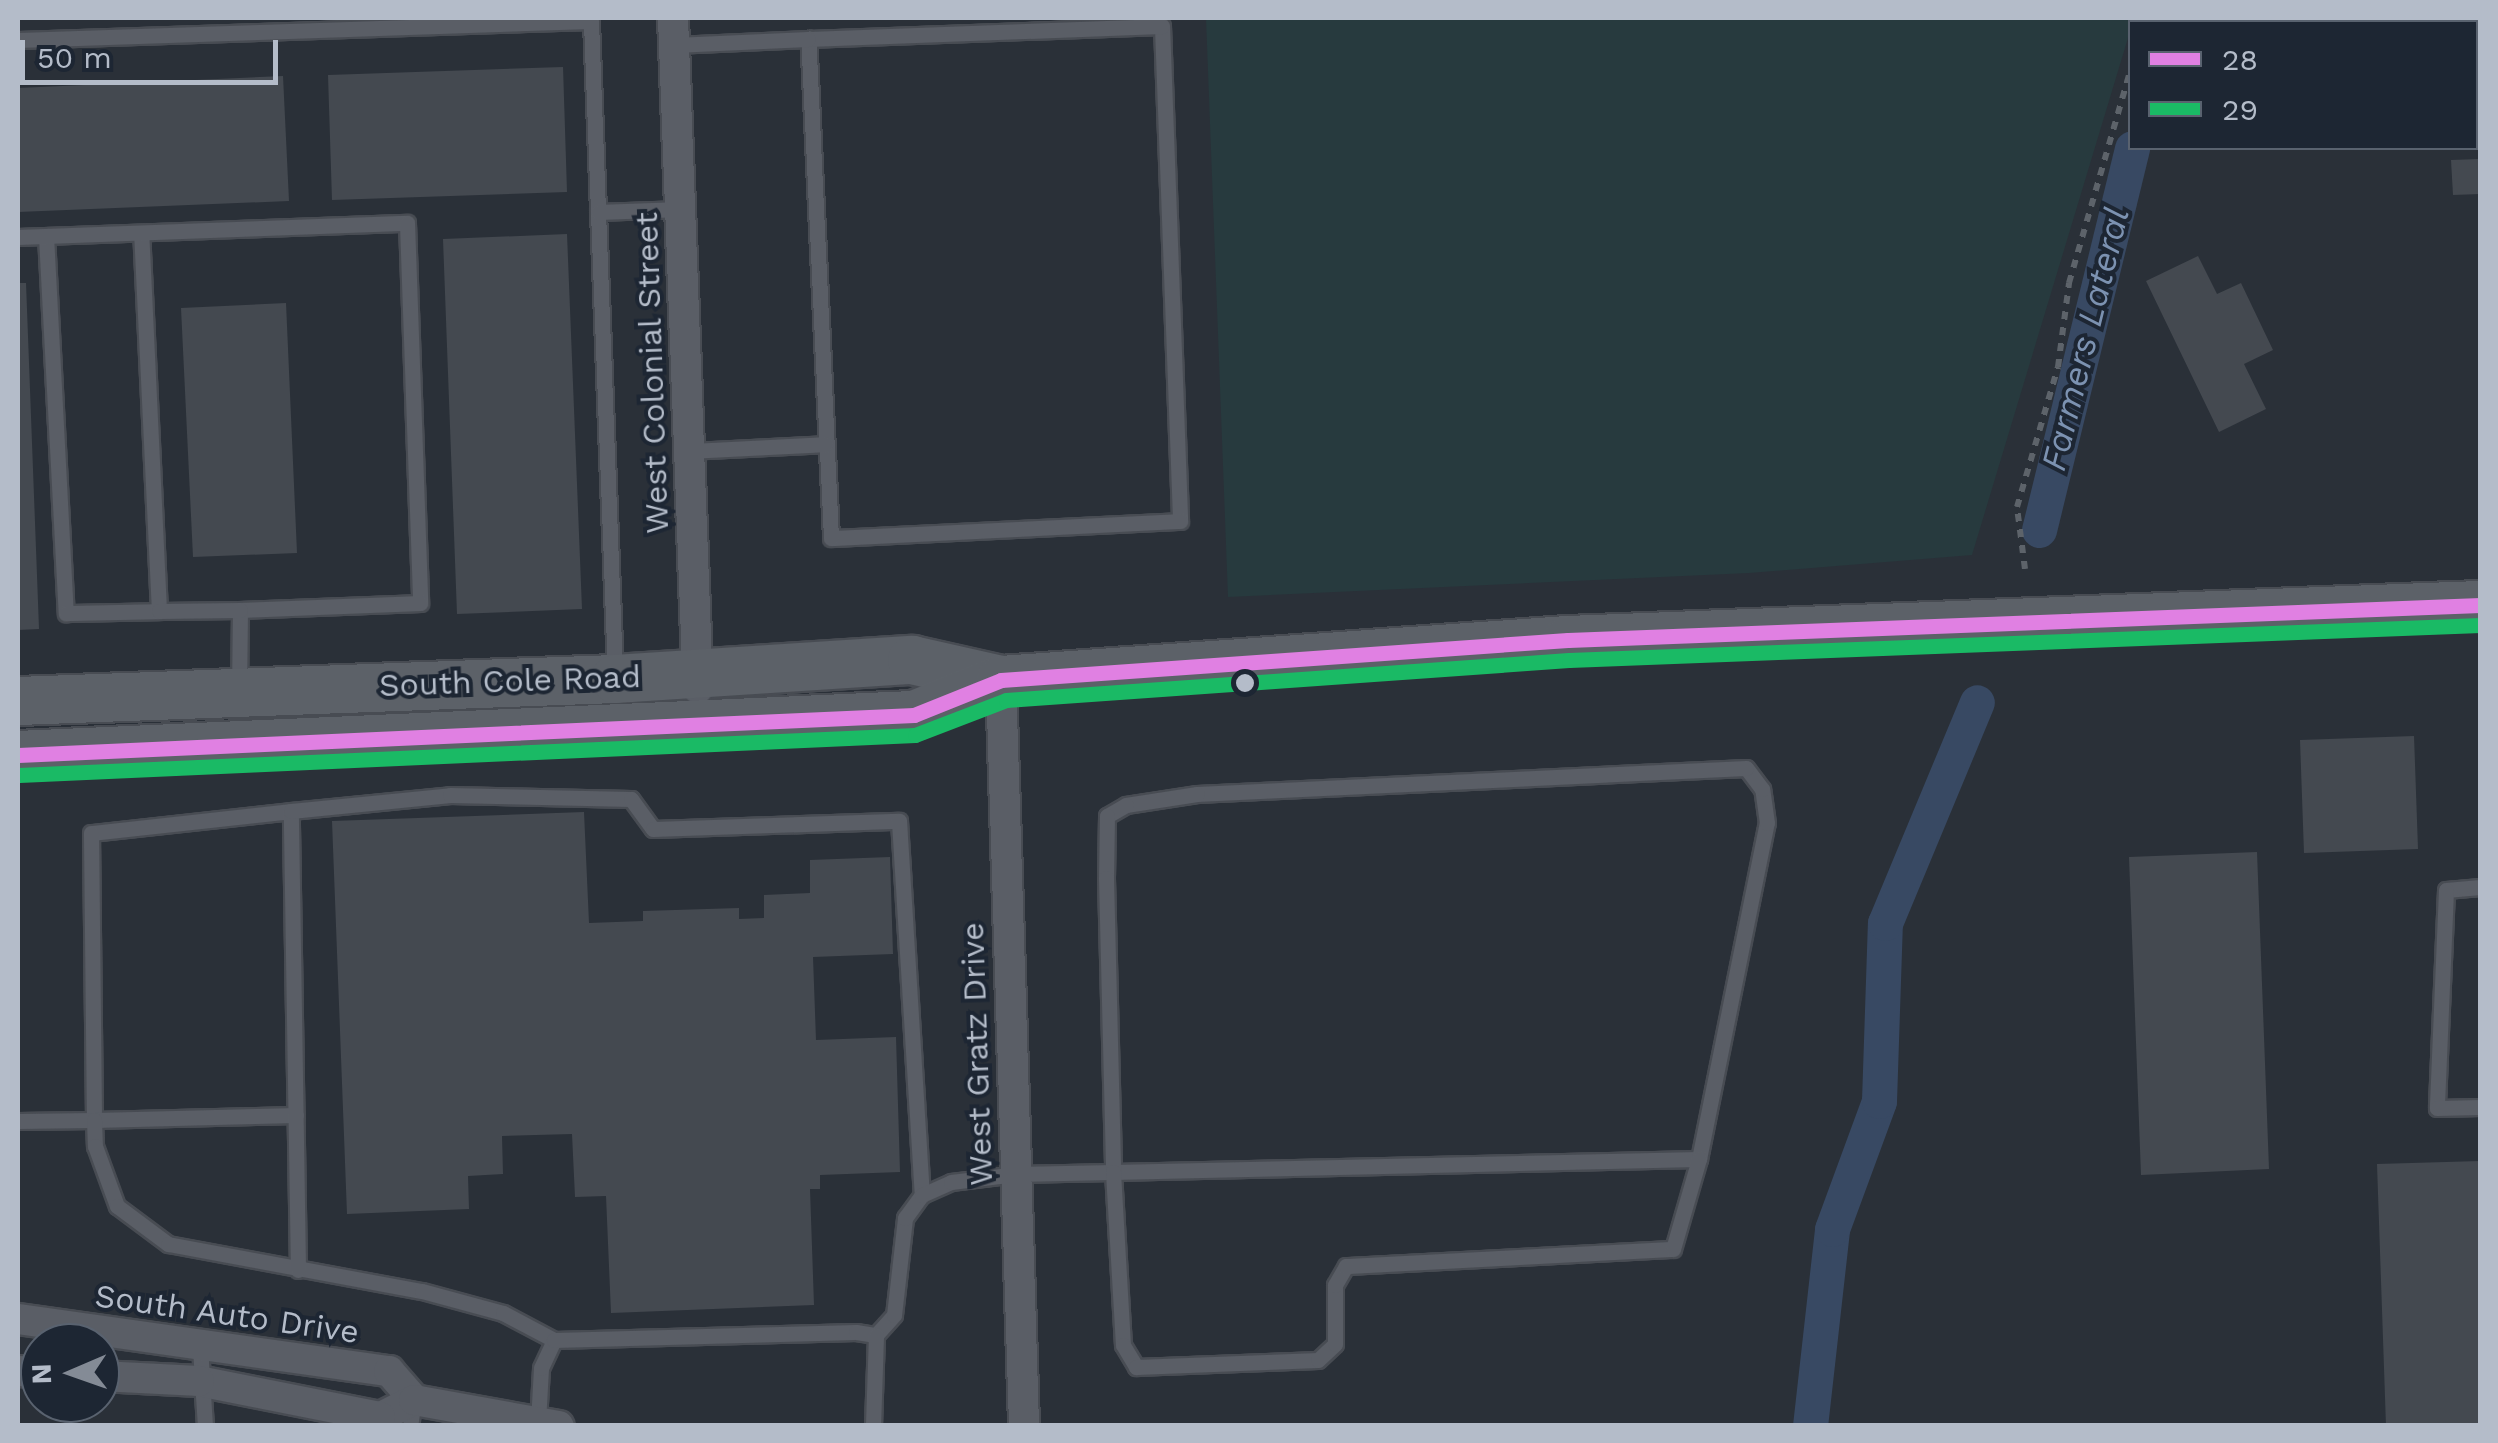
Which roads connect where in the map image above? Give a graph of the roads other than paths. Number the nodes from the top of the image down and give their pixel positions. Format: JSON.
{"nodes":[{"id":1,"x":674,"y":31,"type":"edge"},
{"id":2,"x":808,"y":39,"type":"junction"},
{"id":3,"x":18,"y":40,"type":"edge"},
{"id":4,"x":680,"y":209,"type":"junction"},
{"id":5,"x":598,"y":212,"type":"junction"},
{"id":6,"x":140,"y":233,"type":"junction"},
{"id":7,"x":46,"y":236,"type":"junction"},
{"id":8,"x":18,"y":237,"type":"edge"},
{"id":9,"x":826,"y":444,"type":"junction"},
{"id":10,"x":690,"y":451,"type":"junction"},
{"id":11,"x":2480,"y":605,"type":"edge"},
{"id":12,"x":159,"y":610,"type":"junction"},
{"id":13,"x":240,"y":610,"type":"junction"},
{"id":14,"x":698,"y":673,"type":"junction"},
{"id":15,"x":615,"y":679,"type":"junction"},
{"id":16,"x":1000,"y":680,"type":"junction"},
{"id":17,"x":239,"y":691,"type":"junction"},
{"id":18,"x":18,"y":701,"type":"edge"},
{"id":19,"x":700,"y":726,"type":"junction"},
{"id":20,"x":18,"y":754,"type":"edge"},
{"id":21,"x":291,"y":811,"type":"junction"},
{"id":22,"x":2480,"y":887,"type":"edge"},
{"id":23,"x":2480,"y":1107,"type":"edge"},
{"id":24,"x":296,"y":1115,"type":"junction"},
{"id":25,"x":94,"y":1120,"type":"junction"},
{"id":26,"x":18,"y":1121,"type":"edge"},
{"id":27,"x":1699,"y":1159,"type":"junction"},
{"id":28,"x":1113,"y":1172,"type":"junction"},
{"id":29,"x":1016,"y":1174,"type":"junction"},
{"id":30,"x":922,"y":1195,"type":"junction"},
{"id":31,"x":298,"y":1270,"type":"junction"},
{"id":32,"x":18,"y":1319,"type":"edge"},
{"id":33,"x":876,"y":1336,"type":"junction"},
{"id":34,"x":554,"y":1340,"type":"junction"},
{"id":35,"x":200,"y":1347,"type":"junction"},
{"id":36,"x":120,"y":1377,"type":"edge"},
{"id":37,"x":199,"y":1381,"type":"junction"},
{"id":38,"x":412,"y":1413,"type":"edge"},
{"id":39,"x":548,"y":1424,"type":"edge"},
{"id":40,"x":205,"y":1426,"type":"edge"},
{"id":41,"x":873,"y":1426,"type":"edge"},
{"id":42,"x":1024,"y":1426,"type":"edge"}],
"edges":[{"from":1,"to":2,"type":"lane"},
{"from":1,"to":4,"type":"street","name":"West Colonial Street"},
{"from":2,"to":9,"type":"lane"},
{"from":2,"to":9,"type":"lane"},
{"from":3,"to":5,"type":"lane"},
{"from":4,"to":5,"type":"lane"},
{"from":4,"to":10,"type":"street","name":"West Colonial Street"},
{"from":5,"to":15,"type":"lane"},
{"from":6,"to":7,"type":"lane"},
{"from":6,"to":12,"type":"lane"},
{"from":6,"to":13,"type":"lane"},
{"from":7,"to":8,"type":"lane"},
{"from":7,"to":12,"type":"lane"},
{"from":9,"to":10,"type":"lane"},
{"from":10,"to":14,"type":"street","name":"West Colonial Street"},
{"from":11,"to":16,"type":"main road","name":"South Cole Road"},
{"from":12,"to":13,"type":"lane"},
{"from":13,"to":17,"type":"lane"},
{"from":14,"to":15,"type":"main road","name":"South Cole Road"},
{"from":14,"to":16,"type":"main road","name":"South Cole Road"},
{"from":14,"to":19,"type":"street","name":"West Colonial Street"},
{"from":15,"to":17,"type":"main road","name":"South Cole Road"},
{"from":16,"to":19,"type":"main road","name":"South Cole Road"},
{"from":16,"to":29,"type":"street","name":"West Gratz Drive"},
{"from":17,"to":18,"type":"main road","name":"South Cole Road"},
{"from":19,"to":20,"type":"main road","name":"South Cole Road"},
{"from":21,"to":24,"type":"lane"},
{"from":21,"to":25,"type":"lane"},
{"from":21,"to":30,"type":"lane"},
{"from":22,"to":23,"type":"lane"},
{"from":24,"to":25,"type":"lane"},
{"from":24,"to":31,"type":"lane"},
{"from":25,"to":26,"type":"lane"},
{"from":25,"to":31,"type":"lane"},
{"from":27,"to":28,"type":"lane"},
{"from":27,"to":28,"type":"lane"},
{"from":27,"to":28,"type":"lane"},
{"from":28,"to":29,"type":"lane"},
{"from":29,"to":30,"type":"lane"},
{"from":29,"to":42,"type":"street","name":"West Gratz Drive"},
{"from":30,"to":33,"type":"lane"},
{"from":31,"to":34,"type":"lane"},
{"from":32,"to":35,"type":"street","name":"South Auto Drive"},
{"from":33,"to":34,"type":"lane"},
{"from":33,"to":41,"type":"lane"},
{"from":34,"to":39,"type":"lane"},
{"from":35,"to":37,"type":"lane"},
{"from":35,"to":38,"type":"street","name":"South Auto Drive"},
{"from":36,"to":37,"type":"street","name":"South Auto Drive"},
{"from":37,"to":38,"type":"street","name":"South Auto Drive"},
{"from":37,"to":40,"type":"lane"},
{"from":38,"to":39,"type":"street","name":"South Auto Drive"}]}
